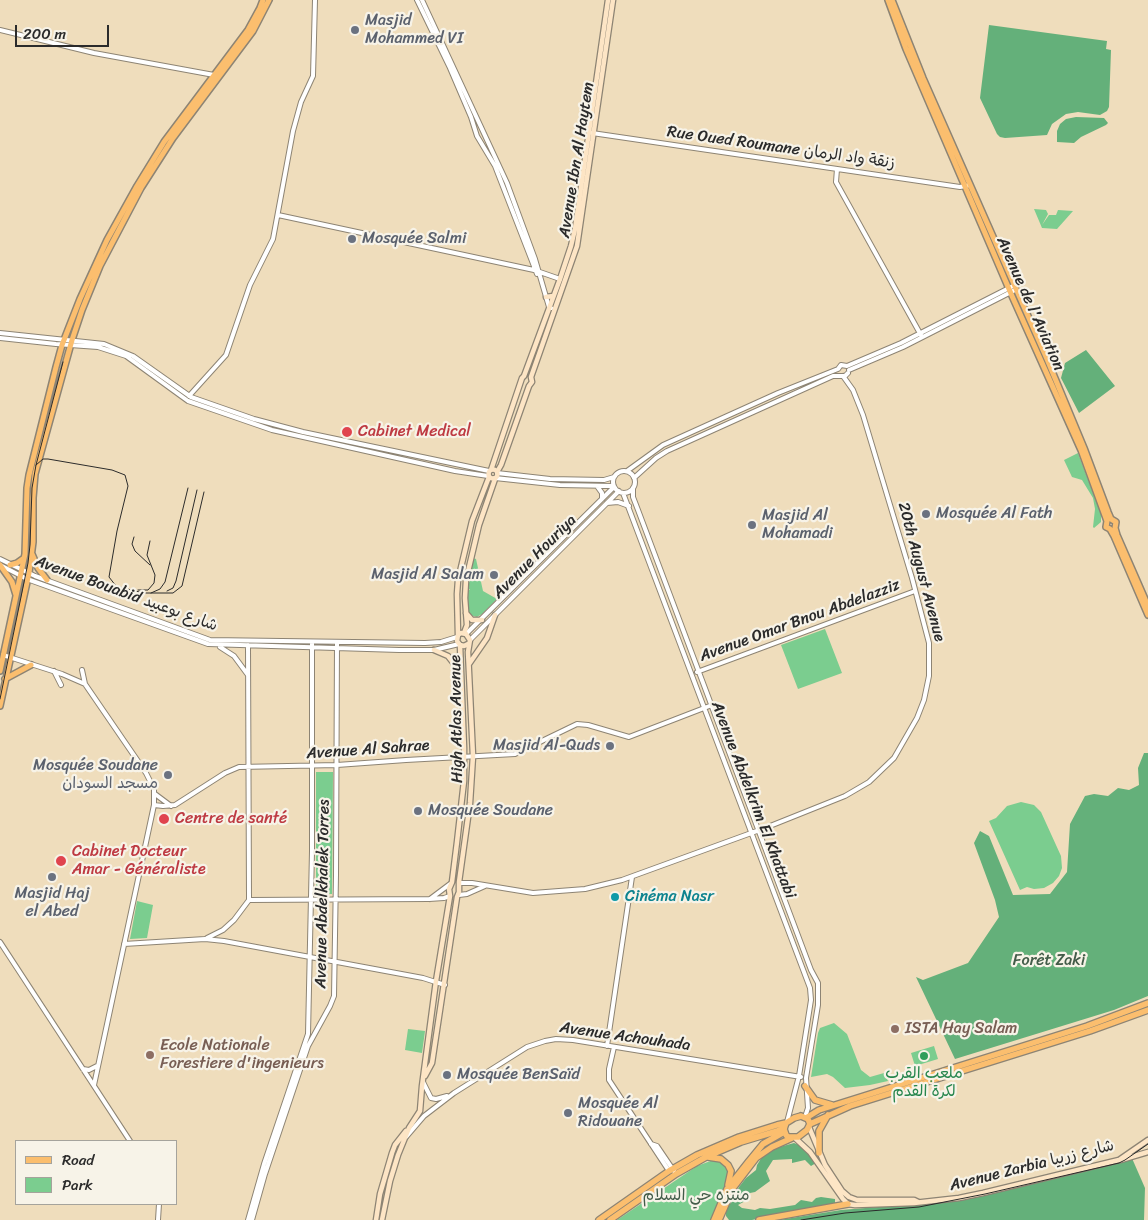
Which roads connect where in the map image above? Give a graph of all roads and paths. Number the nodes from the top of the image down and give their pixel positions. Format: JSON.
{"nodes":[{"id":1,"x":263,"y":0,"type":"edge"},
{"id":2,"x":269,"y":0,"type":"edge"},
{"id":3,"x":315,"y":0,"type":"edge"},
{"id":4,"x":417,"y":0,"type":"edge"},
{"id":5,"x":422,"y":0,"type":"edge"},
{"id":6,"x":608,"y":0,"type":"edge"},
{"id":7,"x":613,"y":0,"type":"edge"},
{"id":8,"x":890,"y":0,"type":"edge"},
{"id":9,"x":0,"y":30,"type":"edge"},
{"id":10,"x":217,"y":76,"type":"junction"},
{"id":11,"x":591,"y":133,"type":"junction"},
{"id":12,"x":485,"y":134,"type":"junction"},
{"id":13,"x":477,"y":136,"type":"junction"},
{"id":14,"x":480,"y":140,"type":"junction"},
{"id":15,"x":837,"y":169,"type":"junction"},
{"id":16,"x":968,"y":186,"type":"junction"},
{"id":17,"x":278,"y":215,"type":"junction"},
{"id":18,"x":536,"y":270,"type":"junction"},
{"id":19,"x":560,"y":279,"type":"junction"},
{"id":20,"x":1012,"y":289,"type":"junction"},
{"id":21,"x":553,"y":296,"type":"junction"},
{"id":22,"x":546,"y":297,"type":"junction"},
{"id":23,"x":549,"y":307,"type":"junction"},
{"id":24,"x":555,"y":311,"type":"junction"},
{"id":25,"x":0,"y":333,"type":"edge"},
{"id":26,"x":921,"y":335,"type":"junction"},
{"id":27,"x":0,"y":338,"type":"edge"},
{"id":28,"x":63,"y":342,"type":"junction"},
{"id":29,"x":71,"y":342,"type":"junction"},
{"id":30,"x":838,"y":369,"type":"junction"},
{"id":31,"x":848,"y":370,"type":"junction"},
{"id":32,"x":524,"y":376,"type":"junction"},
{"id":33,"x":842,"y":376,"type":"junction"},
{"id":34,"x":532,"y":377,"type":"junction"},
{"id":35,"x":522,"y":382,"type":"junction"},
{"id":36,"x":850,"y":385,"type":"junction"},
{"id":37,"x":529,"y":386,"type":"junction"},
{"id":38,"x":189,"y":396,"type":"junction"},
{"id":39,"x":186,"y":400,"type":"junction"},
{"id":40,"x":339,"y":439,"type":"junction"},
{"id":41,"x":337,"y":446,"type":"junction"},
{"id":42,"x":627,"y":471,"type":"junction"},
{"id":43,"x":489,"y":474,"type":"junction"},
{"id":44,"x":496,"y":476,"type":"junction"},
{"id":45,"x":614,"y":477,"type":"junction"},
{"id":46,"x":634,"y":478,"type":"junction"},
{"id":47,"x":597,"y":486,"type":"junction"},
{"id":48,"x":614,"y":486,"type":"junction"},
{"id":49,"x":633,"y":488,"type":"junction"},
{"id":50,"x":621,"y":492,"type":"junction"},
{"id":51,"x":602,"y":499,"type":"junction"},
{"id":52,"x":607,"y":503,"type":"junction"},
{"id":53,"x":630,"y":506,"type":"junction"},
{"id":54,"x":1109,"y":520,"type":"junction"},
{"id":55,"x":1113,"y":528,"type":"junction"},
{"id":56,"x":31,"y":552,"type":"junction"},
{"id":57,"x":24,"y":558,"type":"junction"},
{"id":58,"x":0,"y":559,"type":"edge"},
{"id":59,"x":0,"y":565,"type":"edge"},
{"id":60,"x":10,"y":565,"type":"junction"},
{"id":61,"x":22,"y":573,"type":"junction"},
{"id":62,"x":28,"y":576,"type":"junction"},
{"id":63,"x":46,"y":580,"type":"junction"},
{"id":64,"x":915,"y":591,"type":"junction"},
{"id":65,"x":16,"y":597,"type":"junction"},
{"id":66,"x":1148,"y":606,"type":"edge"},
{"id":67,"x":466,"y":612,"type":"junction"},
{"id":68,"x":496,"y":615,"type":"junction"},
{"id":69,"x":1148,"y":615,"type":"edge"},
{"id":70,"x":482,"y":620,"type":"junction"},
{"id":71,"x":465,"y":633,"type":"junction"},
{"id":72,"x":457,"y":636,"type":"junction"},
{"id":73,"x":312,"y":642,"type":"junction"},
{"id":74,"x":337,"y":642,"type":"junction"},
{"id":75,"x":469,"y":642,"type":"junction"},
{"id":76,"x":248,"y":644,"type":"junction"},
{"id":77,"x":459,"y":644,"type":"junction"},
{"id":78,"x":216,"y":645,"type":"junction"},
{"id":79,"x":312,"y":648,"type":"junction"},
{"id":80,"x":337,"y":648,"type":"junction"},
{"id":81,"x":434,"y":650,"type":"junction"},
{"id":82,"x":3,"y":655,"type":"junction"},
{"id":83,"x":10,"y":657,"type":"junction"},
{"id":84,"x":31,"y":664,"type":"junction"},
{"id":85,"x":468,"y":664,"type":"junction"},
{"id":86,"x":82,"y":670,"type":"dead end"},
{"id":87,"x":0,"y":671,"type":"edge"},
{"id":88,"x":54,"y":671,"type":"junction"},
{"id":89,"x":699,"y":671,"type":"junction"},
{"id":90,"x":460,"y":672,"type":"junction"},
{"id":91,"x":692,"y":674,"type":"junction"},
{"id":92,"x":249,"y":676,"type":"junction"},
{"id":93,"x":5,"y":679,"type":"junction"},
{"id":94,"x":85,"y":684,"type":"junction"},
{"id":95,"x":60,"y":685,"type":"dead end"},
{"id":96,"x":712,"y":705,"type":"junction"},
{"id":97,"x":0,"y":706,"type":"edge"},
{"id":98,"x":705,"y":708,"type":"junction"},
{"id":99,"x":464,"y":756,"type":"junction"},
{"id":100,"x":473,"y":756,"type":"junction"},
{"id":101,"x":312,"y":766,"type":"junction"},
{"id":102,"x":337,"y":766,"type":"junction"},
{"id":103,"x":249,"y":768,"type":"junction"},
{"id":104,"x":155,"y":794,"type":"junction"},
{"id":105,"x":154,"y":805,"type":"junction"},
{"id":106,"x":171,"y":806,"type":"junction"},
{"id":107,"x":758,"y":830,"type":"junction"},
{"id":108,"x":752,"y":832,"type":"junction"},
{"id":109,"x":632,"y":877,"type":"junction"},
{"id":110,"x":451,"y":883,"type":"junction"},
{"id":111,"x":459,"y":883,"type":"junction"},
{"id":112,"x":485,"y":886,"type":"junction"},
{"id":113,"x":450,"y":896,"type":"junction"},
{"id":114,"x":458,"y":896,"type":"junction"},
{"id":115,"x":335,"y":899,"type":"junction"},
{"id":116,"x":429,"y":899,"type":"junction"},
{"id":117,"x":249,"y":900,"type":"junction"},
{"id":118,"x":311,"y":900,"type":"junction"},
{"id":119,"x":223,"y":930,"type":"junction"},
{"id":120,"x":205,"y":939,"type":"junction"},
{"id":121,"x":224,"y":941,"type":"junction"},
{"id":122,"x":0,"y":942,"type":"edge"},
{"id":123,"x":124,"y":944,"type":"junction"},
{"id":124,"x":309,"y":956,"type":"junction"},
{"id":125,"x":334,"y":961,"type":"junction"},
{"id":126,"x":436,"y":981,"type":"junction"},
{"id":127,"x":445,"y":984,"type":"junction"},
{"id":128,"x":1148,"y":1003,"type":"edge"},
{"id":129,"x":1148,"y":1010,"type":"edge"},
{"id":130,"x":607,"y":1046,"type":"junction"},
{"id":131,"x":614,"y":1047,"type":"junction"},
{"id":132,"x":97,"y":1066,"type":"junction"},
{"id":133,"x":83,"y":1069,"type":"junction"},
{"id":134,"x":96,"y":1072,"type":"junction"},
{"id":135,"x":799,"y":1076,"type":"junction"},
{"id":136,"x":96,"y":1077,"type":"junction"},
{"id":137,"x":806,"y":1078,"type":"junction"},
{"id":138,"x":423,"y":1081,"type":"junction"},
{"id":139,"x":92,"y":1083,"type":"junction"},
{"id":140,"x":806,"y":1086,"type":"junction"},
{"id":141,"x":98,"y":1092,"type":"junction"},
{"id":142,"x":454,"y":1093,"type":"junction"},
{"id":143,"x":834,"y":1105,"type":"junction"},
{"id":144,"x":829,"y":1114,"type":"junction"},
{"id":145,"x":806,"y":1117,"type":"junction"},
{"id":146,"x":809,"y":1126,"type":"junction"},
{"id":147,"x":785,"y":1127,"type":"junction"},
{"id":148,"x":794,"y":1138,"type":"junction"},
{"id":149,"x":402,"y":1139,"type":"junction"},
{"id":150,"x":129,"y":1140,"type":"edge"},
{"id":151,"x":1148,"y":1140,"type":"edge"},
{"id":152,"x":1148,"y":1152,"type":"edge"},
{"id":153,"x":819,"y":1153,"type":"junction"},
{"id":154,"x":706,"y":1157,"type":"junction"},
{"id":155,"x":1119,"y":1160,"type":"junction"},
{"id":156,"x":673,"y":1173,"type":"junction"},
{"id":157,"x":727,"y":1189,"type":"junction"},
{"id":158,"x":850,"y":1201,"type":"junction"},
{"id":159,"x":160,"y":1205,"type":"edge"},
{"id":160,"x":158,"y":1220,"type":"edge"},
{"id":161,"x":250,"y":1220,"type":"edge"},
{"id":162,"x":376,"y":1220,"type":"edge"},
{"id":163,"x":382,"y":1220,"type":"edge"},
{"id":164,"x":599,"y":1220,"type":"edge"},
{"id":165,"x":610,"y":1220,"type":"edge"},
{"id":166,"x":714,"y":1220,"type":"edge"},
{"id":167,"x":719,"y":1220,"type":"edge"},
{"id":168,"x":759,"y":1220,"type":"edge"}],
"edges":[{"from":1,"to":10,"type":"main road"},
{"from":2,"to":10,"type":"main road"},
{"from":3,"to":17,"type":"street"},
{"from":4,"to":13,"type":"street"},
{"from":5,"to":12,"type":"street"},
{"from":6,"to":11,"type":"main road","name":"Avenue Ibn Al Haytem"},
{"from":7,"to":11,"type":"main road","name":"Avenue Ibn Al Haytem"},
{"from":8,"to":16,"type":"main road","name":"Avenue de l'Aviation"},
{"from":9,"to":10,"type":"street"},
{"from":10,"to":28,"type":"main road"},
{"from":10,"to":29,"type":"main road"},
{"from":11,"to":15,"type":"street","name":"Rue Oued Roumane زنقة واد الرمان"},
{"from":11,"to":19,"type":"main road","name":"Avenue Ibn Al Haytem"},
{"from":11,"to":24,"type":"main road","name":"Avenue Ibn Al Haytem"},
{"from":12,"to":13,"type":"street"},
{"from":12,"to":14,"type":"street"},
{"from":12,"to":18,"type":"street"},
{"from":13,"to":14,"type":"street"},
{"from":14,"to":18,"type":"street"},
{"from":15,"to":16,"type":"street","name":"Rue Oued Roumane زنقة واد الرمان"},
{"from":15,"to":26,"type":"street"},
{"from":16,"to":20,"type":"main road","name":"Avenue de l'Aviation"},
{"from":17,"to":18,"type":"street"},
{"from":17,"to":38,"type":"street"},
{"from":18,"to":19,"type":"street"},
{"from":18,"to":22,"type":"street"},
{"from":19,"to":21,"type":"main road","name":"Avenue Ibn Al Haytem"},
{"from":20,"to":26,"type":"street"},
{"from":20,"to":54,"type":"main road","name":"Avenue de l'Aviation"},
{"from":21,"to":22,"type":"main road"},
{"from":21,"to":23,"type":"main road","name":"Avenue Ibn Al Haytem"},
{"from":22,"to":23,"type":"street"},
{"from":23,"to":24,"type":"street"},
{"from":23,"to":32,"type":"main road","name":"Avenue Ibn Al Haytem"},
{"from":24,"to":34,"type":"main road","name":"Avenue Ibn Al Haytem"},
{"from":25,"to":28,"type":"street"},
{"from":26,"to":31,"type":"street"},
{"from":27,"to":28,"type":"street"},
{"from":28,"to":29,"type":"street"},
{"from":28,"to":57,"type":"main road"},
{"from":29,"to":38,"type":"street"},
{"from":29,"to":39,"type":"street"},
{"from":29,"to":56,"type":"main road"},
{"from":30,"to":31,"type":"street"},
{"from":30,"to":33,"type":"street","name":"20th August Avenue"},
{"from":30,"to":42,"type":"street"},
{"from":31,"to":33,"type":"street"},
{"from":31,"to":36,"type":"street","name":"20th August Avenue"},
{"from":32,"to":34,"type":"main road"},
{"from":32,"to":35,"type":"main road"},
{"from":33,"to":36,"type":"street","name":"20th August Avenue"},
{"from":33,"to":46,"type":"street"},
{"from":34,"to":37,"type":"main road"},
{"from":35,"to":37,"type":"main road"},
{"from":35,"to":43,"type":"main road"},
{"from":36,"to":64,"type":"street","name":"20th August Avenue"},
{"from":37,"to":44,"type":"main road"},
{"from":38,"to":39,"type":"street"},
{"from":38,"to":40,"type":"street"},
{"from":39,"to":41,"type":"street"},
{"from":40,"to":41,"type":"street"},
{"from":40,"to":43,"type":"street"},
{"from":41,"to":43,"type":"street"},
{"from":42,"to":45,"type":"street"},
{"from":42,"to":46,"type":"street"},
{"from":43,"to":44,"type":"main road"},
{"from":43,"to":44,"type":"main road"},
{"from":43,"to":72,"type":"main road"},
{"from":44,"to":45,"type":"street"},
{"from":44,"to":47,"type":"street"},
{"from":44,"to":67,"type":"main road"},
{"from":45,"to":48,"type":"street"},
{"from":46,"to":49,"type":"street"},
{"from":47,"to":48,"type":"street"},
{"from":47,"to":51,"type":"street"},
{"from":48,"to":50,"type":"street"},
{"from":48,"to":51,"type":"street","name":"Avenue Houriya"},
{"from":49,"to":50,"type":"street"},
{"from":49,"to":89,"type":"street","name":"Avenue Abdelkrim El Khattabi"},
{"from":50,"to":52,"type":"street","name":"Avenue Houriya"},
{"from":50,"to":53,"type":"street","name":"Avenue Abdelkrim El Khattabi"},
{"from":51,"to":70,"type":"street","name":"Avenue Houriya"},
{"from":52,"to":53,"type":"street"},
{"from":52,"to":68,"type":"street","name":"Avenue Houriya"},
{"from":53,"to":91,"type":"street","name":"Avenue Abdelkrim El Khattabi"},
{"from":54,"to":55,"type":"main road","name":"Avenue de l'Aviation"},
{"from":54,"to":55,"type":"main road","name":"Avenue de l'Aviation"},
{"from":55,"to":66,"type":"main road","name":"Avenue de l'Aviation"},
{"from":55,"to":69,"type":"main road","name":"Avenue de l'Aviation"},
{"from":56,"to":62,"type":"main road"},
{"from":56,"to":63,"type":"main road"},
{"from":57,"to":60,"type":"main road"},
{"from":57,"to":61,"type":"main road"},
{"from":58,"to":60,"type":"street","name":"Avenue Bouabid شارع بوعبيد"},
{"from":59,"to":61,"type":"street","name":"Avenue Bouabid شارع بوعبيد"},
{"from":59,"to":65,"type":"main road"},
{"from":60,"to":61,"type":"street","name":"Avenue Bouabid شارع بوعبيد"},
{"from":61,"to":62,"type":"street","name":"Avenue Bouabid شارع بوعبيد"},
{"from":61,"to":65,"type":"main road"},
{"from":62,"to":63,"type":"street","name":"Avenue Bouabid شارع بوعبيد"},
{"from":62,"to":78,"type":"street","name":"Avenue Bouabid شارع بوعبيد"},
{"from":62,"to":83,"type":"main road"},
{"from":63,"to":76,"type":"street","name":"Avenue Bouabid شارع بوعبيد"},
{"from":64,"to":89,"type":"street","name":"Avenue Omar Bnou Abdelazziz"},
{"from":64,"to":107,"type":"street","name":"20th August Avenue"},
{"from":65,"to":82,"type":"main road"},
{"from":67,"to":70,"type":"main road"},
{"from":67,"to":71,"type":"main road"},
{"from":68,"to":75,"type":"street","name":"Avenue Houriya"},
{"from":68,"to":85,"type":"main road"},
{"from":70,"to":71,"type":"street","name":"Avenue Houriya"},
{"from":71,"to":72,"type":"main road"},
{"from":71,"to":75,"type":"main road"},
{"from":72,"to":74,"type":"street"},
{"from":72,"to":77,"type":"main road","name":"High Atlas Avenue"},
{"from":73,"to":74,"type":"street","name":"Avenue Bouabid شارع بوعبيد"},
{"from":73,"to":76,"type":"street","name":"Avenue Bouabid شارع بوعبيد"},
{"from":73,"to":79,"type":"street","name":"Avenue Abdelkhalek Torres"},
{"from":74,"to":80,"type":"street","name":"Avenue Abdelkhalek Torres"},
{"from":75,"to":77,"type":"main road"},
{"from":75,"to":85,"type":"main road","name":"High Atlas Avenue"},
{"from":76,"to":78,"type":"street","name":"Avenue Bouabid شارع بوعبيد"},
{"from":76,"to":79,"type":"street","name":"Avenue Bouabid شارع بوعبيد"},
{"from":76,"to":92,"type":"street"},
{"from":77,"to":81,"type":"street"},
{"from":77,"to":90,"type":"main road","name":"High Atlas Avenue"},
{"from":78,"to":92,"type":"street"},
{"from":79,"to":80,"type":"street","name":"Avenue Bouabid شارع بوعبيد"},
{"from":79,"to":101,"type":"street","name":"Avenue Abdelkhalek Torres"},
{"from":80,"to":81,"type":"street"},
{"from":80,"to":102,"type":"street","name":"Avenue Abdelkhalek Torres"},
{"from":81,"to":90,"type":"main road"},
{"from":82,"to":83,"type":"street"},
{"from":82,"to":87,"type":"main road"},
{"from":83,"to":84,"type":"street"},
{"from":83,"to":93,"type":"main road"},
{"from":84,"to":88,"type":"street"},
{"from":84,"to":93,"type":"main road"},
{"from":85,"to":100,"type":"main road","name":"High Atlas Avenue"},
{"from":86,"to":94,"type":"street"},
{"from":88,"to":94,"type":"street"},
{"from":88,"to":95,"type":"street"},
{"from":89,"to":91,"type":"street","name":"Avenue Omar Bnou Abdelazziz"},
{"from":89,"to":96,"type":"street","name":"Avenue Abdelkrim El Khattabi"},
{"from":90,"to":99,"type":"main road","name":"High Atlas Avenue"},
{"from":91,"to":98,"type":"street","name":"Avenue Abdelkrim El Khattabi"},
{"from":92,"to":103,"type":"street"},
{"from":93,"to":97,"type":"main road"},
{"from":94,"to":104,"type":"street"},
{"from":96,"to":98,"type":"street","name":"Avenue Al Sahrae"},
{"from":96,"to":107,"type":"street","name":"Avenue Abdelkrim El Khattabi"},
{"from":98,"to":100,"type":"street","name":"Avenue Al Sahrae"},
{"from":98,"to":108,"type":"street","name":"Avenue Abdelkrim El Khattabi"},
{"from":99,"to":100,"type":"street","name":"Avenue Al Sahrae"},
{"from":99,"to":102,"type":"street","name":"Avenue Al Sahrae"},
{"from":99,"to":110,"type":"main road","name":"High Atlas Avenue"},
{"from":100,"to":111,"type":"main road","name":"High Atlas Avenue"},
{"from":101,"to":102,"type":"street","name":"Avenue Al Sahrae"},
{"from":101,"to":103,"type":"street","name":"Avenue Al Sahrae"},
{"from":101,"to":118,"type":"street","name":"Avenue Abdelkhalek Torres"},
{"from":102,"to":115,"type":"street","name":"Avenue Abdelkhalek Torres"},
{"from":103,"to":106,"type":"street","name":"Avenue Al Sahrae"},
{"from":103,"to":117,"type":"street"},
{"from":104,"to":105,"type":"street"},
{"from":104,"to":106,"type":"street"},
{"from":105,"to":106,"type":"street"},
{"from":105,"to":123,"type":"street"},
{"from":107,"to":108,"type":"street","name":"20th August Avenue"},
{"from":107,"to":137,"type":"street","name":"Avenue Abdelkrim El Khattabi"},
{"from":108,"to":109,"type":"street","name":"20th August Avenue"},
{"from":108,"to":135,"type":"street","name":"Avenue Abdelkrim El Khattabi"},
{"from":109,"to":112,"type":"street","name":"20th August Avenue"},
{"from":109,"to":130,"type":"street"},
{"from":110,"to":111,"type":"main road"},
{"from":110,"to":113,"type":"main road","name":"High Atlas Avenue"},
{"from":110,"to":116,"type":"street"},
{"from":111,"to":112,"type":"street","name":"20th August Avenue"},
{"from":111,"to":114,"type":"main road","name":"High Atlas Avenue"},
{"from":112,"to":114,"type":"street"},
{"from":113,"to":114,"type":"main road"},
{"from":113,"to":116,"type":"street"},
{"from":113,"to":126,"type":"main road"},
{"from":114,"to":127,"type":"main road","name":"High Atlas Avenue"},
{"from":115,"to":116,"type":"street"},
{"from":115,"to":118,"type":"street"},
{"from":115,"to":125,"type":"street","name":"Avenue Abdelkhalek Torres"},
{"from":117,"to":118,"type":"street"},
{"from":117,"to":119,"type":"street"},
{"from":118,"to":124,"type":"street","name":"Avenue Abdelkhalek Torres"},
{"from":119,"to":120,"type":"street"},
{"from":119,"to":121,"type":"street"},
{"from":120,"to":121,"type":"street"},
{"from":120,"to":123,"type":"street"},
{"from":121,"to":124,"type":"street"},
{"from":122,"to":133,"type":"street"},
{"from":123,"to":132,"type":"street"},
{"from":124,"to":125,"type":"street"},
{"from":124,"to":161,"type":"street","name":"Avenue Abdelkhalek Torres"},
{"from":125,"to":126,"type":"street"},
{"from":125,"to":161,"type":"street","name":"Avenue Abdelkhalek Torres"},
{"from":126,"to":127,"type":"street"},
{"from":126,"to":138,"type":"main road"},
{"from":127,"to":138,"type":"main road","name":"High Atlas Avenue"},
{"from":128,"to":143,"type":"highway"},
{"from":129,"to":144,"type":"highway"},
{"from":130,"to":131,"type":"street","name":"Avenue Achouhada"},
{"from":130,"to":142,"type":"street","name":"Avenue Achouhada"},
{"from":131,"to":135,"type":"street","name":"Avenue Achouhada"},
{"from":131,"to":156,"type":"street"},
{"from":132,"to":133,"type":"street"},
{"from":132,"to":134,"type":"street"},
{"from":133,"to":139,"type":"street"},
{"from":134,"to":136,"type":"street"},
{"from":134,"to":139,"type":"street"},
{"from":135,"to":137,"type":"street","name":"Avenue Achouhada"},
{"from":135,"to":147,"type":"street","name":"Avenue Abdelkrim El Khattabi"},
{"from":136,"to":139,"type":"street"},
{"from":136,"to":141,"type":"street"},
{"from":137,"to":140,"type":"street","name":"Avenue Abdelkrim El Khattabi"},
{"from":138,"to":142,"type":"street"},
{"from":138,"to":149,"type":"main road"},
{"from":139,"to":141,"type":"street"},
{"from":140,"to":143,"type":"highway"},
{"from":140,"to":145,"type":"street","name":"Avenue Abdelkrim El Khattabi"},
{"from":141,"to":150,"type":"street"},
{"from":142,"to":149,"type":"street","name":"Avenue Achouhada"},
{"from":143,"to":145,"type":"highway"},
{"from":144,"to":146,"type":"highway"},
{"from":144,"to":153,"type":"highway"},
{"from":145,"to":146,"type":"highway"},
{"from":145,"to":147,"type":"highway"},
{"from":146,"to":148,"type":"highway"},
{"from":146,"to":153,"type":"main road"},
{"from":147,"to":148,"type":"highway"},
{"from":147,"to":154,"type":"highway"},
{"from":147,"to":156,"type":"highway"},
{"from":147,"to":157,"type":"highway"},
{"from":148,"to":158,"type":"main road"},
{"from":148,"to":167,"type":"highway"},
{"from":149,"to":162,"type":"main road"},
{"from":149,"to":163,"type":"main road"},
{"from":151,"to":155,"type":"main road","name":"Avenue Zarbia شارع زربيا"},
{"from":152,"to":155,"type":"main road"},
{"from":153,"to":158,"type":"main road"},
{"from":154,"to":156,"type":"highway"},
{"from":154,"to":157,"type":"highway"},
{"from":155,"to":158,"type":"main road","name":"Avenue Zarbia شارع زربيا"},
{"from":156,"to":164,"type":"highway"},
{"from":156,"to":165,"type":"highway"},
{"from":157,"to":166,"type":"highway"},
{"from":158,"to":168,"type":"highway"},
{"from":159,"to":160,"type":"street"}]}
